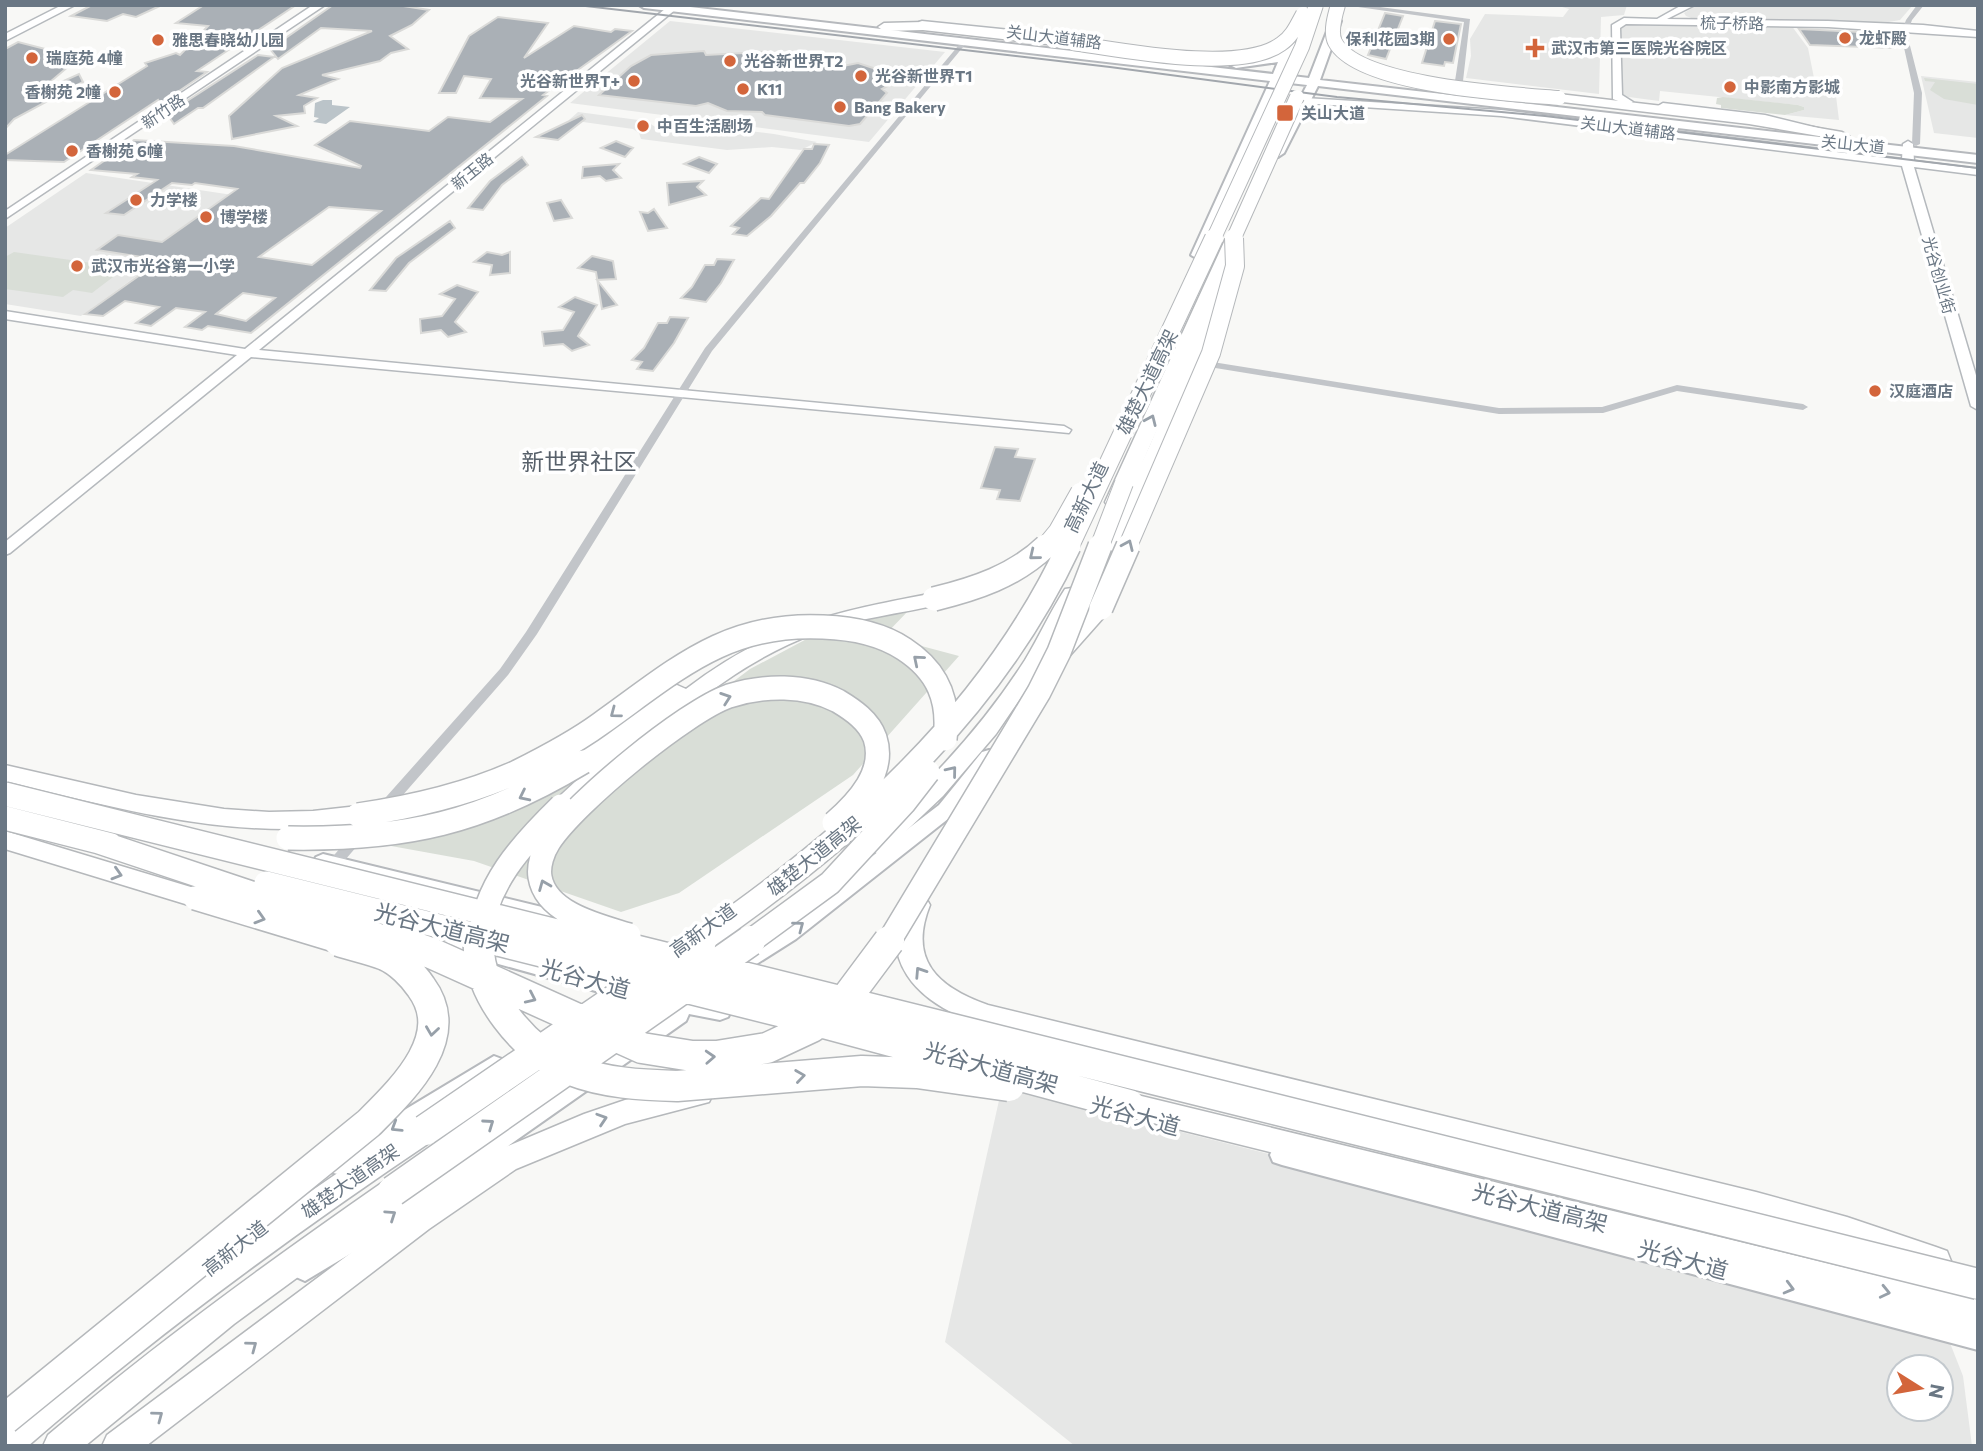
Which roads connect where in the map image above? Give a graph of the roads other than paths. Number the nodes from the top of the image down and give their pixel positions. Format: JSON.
{"nodes":[{"id":1,"x":50,"y":5,"type":"edge"},
{"id":2,"x":71,"y":5,"type":"edge"},
{"id":3,"x":320,"y":5,"type":"edge"},
{"id":4,"x":644,"y":5,"type":"edge"},
{"id":5,"x":697,"y":5,"type":"edge"},
{"id":6,"x":1309,"y":5,"type":"edge"},
{"id":7,"x":1316,"y":5,"type":"edge"},
{"id":8,"x":1331,"y":5,"type":"edge"},
{"id":9,"x":1339,"y":5,"type":"edge"},
{"id":10,"x":1347,"y":5,"type":"edge"},
{"id":11,"x":1693,"y":5,"type":"edge"},
{"id":12,"x":1916,"y":5,"type":"edge"},
{"id":13,"x":1921,"y":5,"type":"edge"},
{"id":14,"x":674,"y":7,"type":"edge"},
{"id":15,"x":1657,"y":19,"type":"junction"},
{"id":16,"x":1697,"y":20,"type":"junction"},
{"id":17,"x":884,"y":27,"type":"junction"},
{"id":18,"x":1903,"y":27,"type":"junction"},
{"id":19,"x":5,"y":28,"type":"edge"},
{"id":20,"x":1978,"y":34,"type":"edge"},
{"id":21,"x":5,"y":38,"type":"edge"},
{"id":22,"x":965,"y":41,"type":"junction"},
{"id":23,"x":1329,"y":44,"type":"junction"},
{"id":24,"x":1289,"y":47,"type":"junction"},
{"id":25,"x":1223,"y":65,"type":"junction"},
{"id":26,"x":1195,"y":70,"type":"junction"},
{"id":27,"x":1459,"y":81,"type":"junction"},
{"id":28,"x":1269,"y":85,"type":"junction"},
{"id":29,"x":1434,"y":85,"type":"junction"},
{"id":30,"x":1310,"y":89,"type":"junction"},
{"id":31,"x":1477,"y":93,"type":"junction"},
{"id":32,"x":1597,"y":99,"type":"junction"},
{"id":33,"x":1628,"y":103,"type":"junction"},
{"id":34,"x":1842,"y":136,"type":"junction"},
{"id":35,"x":1978,"y":152,"type":"edge"},
{"id":36,"x":1913,"y":153,"type":"junction"},
{"id":37,"x":1978,"y":159,"type":"edge"},
{"id":38,"x":1978,"y":172,"type":"edge"},
{"id":39,"x":5,"y":216,"type":"edge"},
{"id":40,"x":1233,"y":240,"type":"junction"},
{"id":41,"x":5,"y":315,"type":"edge"},
{"id":42,"x":248,"y":353,"type":"junction"},
{"id":43,"x":1193,"y":362,"type":"junction"},
{"id":44,"x":1978,"y":363,"type":"edge"},
{"id":45,"x":1150,"y":375,"type":"junction"},
{"id":46,"x":679,"y":394,"type":"junction"},
{"id":47,"x":1978,"y":406,"type":"edge"},
{"id":48,"x":1803,"y":407,"type":"dead end"},
{"id":49,"x":1063,"y":430,"type":"dead end"},
{"id":50,"x":1124,"y":483,"type":"junction"},
{"id":51,"x":5,"y":550,"type":"edge"},
{"id":52,"x":834,"y":619,"type":"junction"},
{"id":53,"x":1044,"y":671,"type":"junction"},
{"id":54,"x":5,"y":774,"type":"edge"},
{"id":55,"x":5,"y":785,"type":"edge"},
{"id":56,"x":5,"y":794,"type":"edge"},
{"id":57,"x":5,"y":818,"type":"edge"},
{"id":58,"x":5,"y":829,"type":"edge"},
{"id":59,"x":5,"y":840,"type":"edge"},
{"id":60,"x":99,"y":842,"type":"junction"},
{"id":61,"x":334,"y":864,"type":"junction"},
{"id":62,"x":927,"y":879,"type":"junction"},
{"id":63,"x":830,"y":883,"type":"junction"},
{"id":64,"x":679,"y":948,"type":"junction"},
{"id":65,"x":740,"y":964,"type":"junction"},
{"id":66,"x":621,"y":987,"type":"junction"},
{"id":67,"x":679,"y":1002,"type":"junction"},
{"id":68,"x":854,"y":1004,"type":"junction"},
{"id":69,"x":762,"y":1082,"type":"junction"},
{"id":70,"x":1129,"y":1105,"type":"junction"},
{"id":71,"x":425,"y":1130,"type":"junction"},
{"id":72,"x":1978,"y":1275,"type":"edge"},
{"id":73,"x":1978,"y":1283,"type":"edge"},
{"id":74,"x":1978,"y":1314,"type":"edge"},
{"id":75,"x":1978,"y":1338,"type":"edge"},
{"id":76,"x":5,"y":1419,"type":"edge"},
{"id":77,"x":5,"y":1433,"type":"edge"},
{"id":78,"x":5,"y":1444,"type":"edge"},
{"id":79,"x":60,"y":1446,"type":"edge"},
{"id":80,"x":81,"y":1446,"type":"edge"},
{"id":81,"x":119,"y":1446,"type":"edge"}],
"edges":[{"from":1,"to":19,"type":"street"},
{"from":2,"to":21,"type":"street"},
{"from":3,"to":39,"type":"street","name":"新竹路"},
{"from":4,"to":14,"type":"main road","name":"关山大道"},
{"from":5,"to":17,"type":"main road","name":"关山大道"},
{"from":6,"to":17,"type":"highway","bridge":true},
{"from":6,"to":24,"type":"main road","name":"高新大道"},
{"from":7,"to":45,"type":"highway","name":"雄楚大道高架","bridge":true},
{"from":8,"to":40,"type":"highway","name":"雄楚大道高架","bridge":true},
{"from":9,"to":23,"type":"main road"},
{"from":9,"to":34,"type":"highway","bridge":true},
{"from":10,"to":27,"type":"street"},
{"from":11,"to":15,"type":"street"},
{"from":11,"to":16,"type":"street"},
{"from":12,"to":18,"type":"street"},
{"from":13,"to":18,"type":"street"},
{"from":14,"to":22,"type":"main road","name":"关山大道"},
{"from":14,"to":42,"type":"street","name":"新玉路"},
{"from":15,"to":16,"type":"street","name":"梳子桥路"},
{"from":15,"to":32,"type":"street","name":"梳子桥路"},
{"from":16,"to":18,"type":"street","name":"梳子桥路"},
{"from":17,"to":25,"type":"main road","name":"关山大道"},
{"from":18,"to":20,"type":"street","name":"梳子桥路"},
{"from":18,"to":33,"type":"street","name":"梳子桥路"},
{"from":18,"to":36,"type":"street"},
{"from":22,"to":26,"type":"main road","name":"关山大道"},
{"from":22,"to":46,"type":"street"},
{"from":23,"to":29,"type":"street","name":"关山大道辅路"},
{"from":23,"to":29,"type":"main road"},
{"from":23,"to":30,"type":"main road"},
{"from":24,"to":25,"type":"main road"},
{"from":24,"to":28,"type":"main road","name":"高新大道"},
{"from":25,"to":28,"type":"main road","name":"关山大道"},
{"from":26,"to":28,"type":"main road","name":"关山大道"},
{"from":26,"to":28,"type":"main road"},
{"from":27,"to":29,"type":"street","name":"关山大道辅路"},
{"from":27,"to":31,"type":"street","name":"关山大道辅路"},
{"from":28,"to":30,"type":"main road","name":"关山大道"},
{"from":28,"to":64,"type":"main road","name":"高新大道"},
{"from":29,"to":30,"type":"main road","name":"关山大道"},
{"from":29,"to":31,"type":"main road","name":"关山大道"},
{"from":30,"to":31,"type":"main road","name":"关山大道"},
{"from":30,"to":31,"type":"main road"},
{"from":30,"to":36,"type":"street","name":"关山大道辅路"},
{"from":30,"to":43,"type":"main road"},
{"from":31,"to":32,"type":"street","name":"关山大道辅路"},
{"from":31,"to":34,"type":"main road","name":"关山大道"},
{"from":31,"to":36,"type":"main road","name":"关山大道"},
{"from":32,"to":33,"type":"street","name":"关山大道辅路"},
{"from":33,"to":34,"type":"street","name":"关山大道辅路"},
{"from":34,"to":36,"type":"main road","name":"关山大道"},
{"from":35,"to":36,"type":"main road","name":"关山大道"},
{"from":36,"to":37,"type":"main road","name":"关山大道"},
{"from":36,"to":38,"type":"street","name":"关山大道辅路"},
{"from":36,"to":44,"type":"street","name":"光谷创业街"},
{"from":36,"to":47,"type":"street","name":"光谷创业街"},
{"from":50,"to":40,"type":"highway","name":"雄楚大道高架","one_way":true},
{"from":53,"to":40,"type":"highway","one_way":true,"bridge":true},
{"from":41,"to":42,"type":"street"},
{"from":42,"to":46,"type":"street"},
{"from":42,"to":51,"type":"street","name":"新玉路"},
{"from":43,"to":48,"type":"street"},
{"from":43,"to":53,"type":"main road"},
{"from":45,"to":52,"type":"highway","one_way":true,"bridge":true},
{"from":45,"to":71,"type":"highway","name":"雄楚大道高架","bridge":true},
{"from":46,"to":49,"type":"street"},
{"from":46,"to":61,"type":"street"},
{"from":50,"to":62,"type":"highway","bridge":true},
{"from":63,"to":50,"type":"highway","name":"雄楚大道高架","one_way":true,"bridge":true},
{"from":52,"to":55,"type":"highway","one_way":true,"bridge":true},
{"from":52,"to":69,"type":"highway","bridge":true},
{"from":65,"to":53,"type":"main road","one_way":true},
{"from":63,"to":54,"type":"highway","one_way":true,"bridge":true},
{"from":55,"to":61,"type":"main road"},
{"from":56,"to":68,"type":"highway","name":"光谷大道高架","bridge":true},
{"from":57,"to":60,"type":"highway","name":"光谷大道高架","bridge":true},
{"from":58,"to":66,"type":"main road","name":"光谷大道"},
{"from":59,"to":76,"type":"highway","one_way":true,"bridge":true},
{"from":60,"to":62,"type":"highway","one_way":true,"bridge":true},
{"from":60,"to":70,"type":"highway","name":"光谷大道高架","bridge":true},
{"from":61,"to":64,"type":"main road"},
{"from":72,"to":62,"type":"highway","one_way":true,"bridge":true},
{"from":79,"to":63,"type":"highway","name":"雄楚大道高架","one_way":true,"bridge":true},
{"from":64,"to":65,"type":"main road"},
{"from":64,"to":66,"type":"main road","name":"高新大道"},
{"from":65,"to":67,"type":"main road"},
{"from":65,"to":73,"type":"main road"},
{"from":66,"to":67,"type":"main road","name":"光谷大道"},
{"from":66,"to":77,"type":"main road","name":"高新大道","one_way":true},
{"from":67,"to":75,"type":"main road","name":"光谷大道","one_way":true},
{"from":80,"to":67,"type":"main road","one_way":true},
{"from":68,"to":71,"type":"highway","one_way":true,"bridge":true},
{"from":68,"to":73,"type":"highway","name":"光谷大道高架","bridge":true},
{"from":69,"to":70,"type":"highway","one_way":true,"bridge":true},
{"from":81,"to":69,"type":"highway","one_way":true,"bridge":true},
{"from":70,"to":74,"type":"highway","name":"光谷大道高架","one_way":true},
{"from":71,"to":78,"type":"highway","name":"雄楚大道高架"}]}
